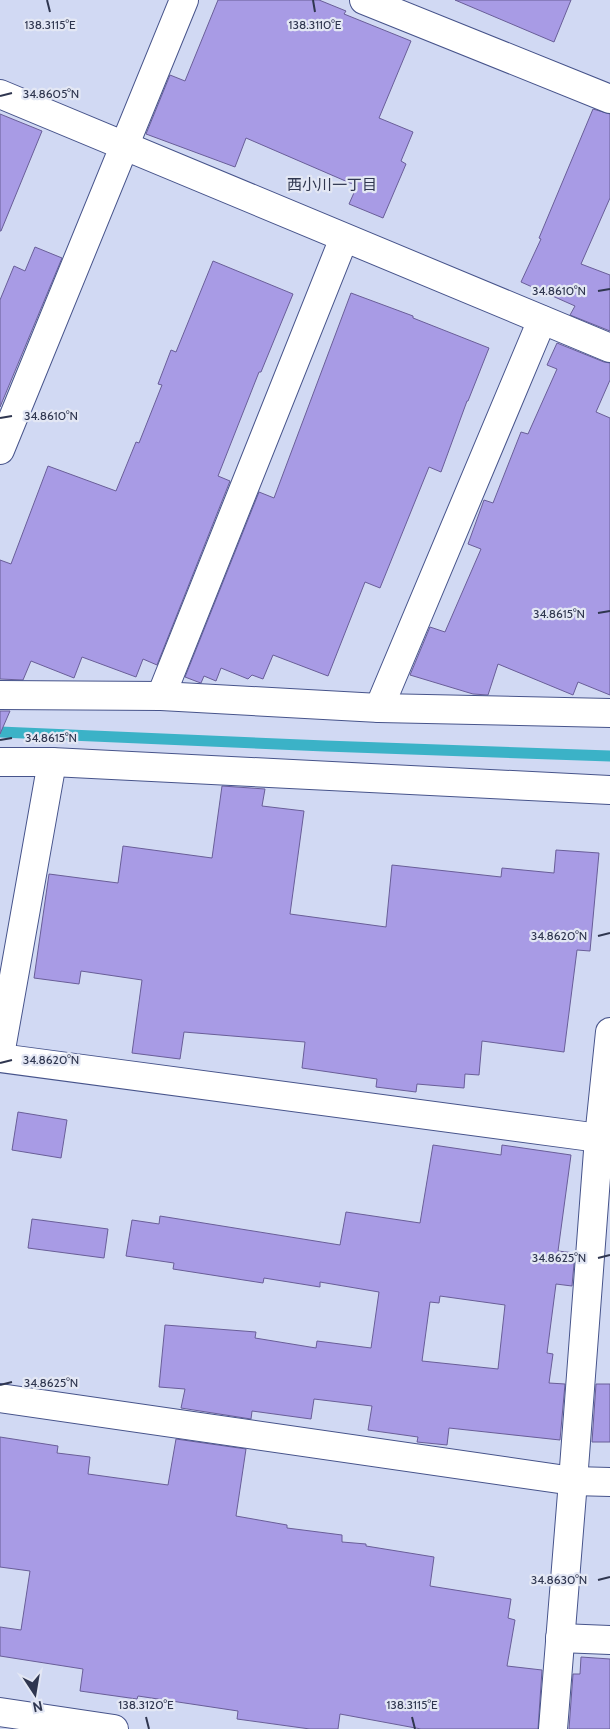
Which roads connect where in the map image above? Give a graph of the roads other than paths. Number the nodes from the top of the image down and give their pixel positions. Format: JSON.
{"nodes":[{"id":1,"x":184,"y":0,"type":"edge"},
{"id":2,"x":364,"y":0,"type":"edge"},
{"id":3,"x":0,"y":94,"type":"edge"},
{"id":4,"x":610,"y":99,"type":"edge"},
{"id":5,"x":125,"y":145,"type":"junction"},
{"id":6,"x":344,"y":238,"type":"junction"},
{"id":7,"x":542,"y":320,"type":"junction"},
{"id":8,"x":610,"y":348,"type":"edge"},
{"id":9,"x":0,"y":449,"type":"edge"},
{"id":10,"x":0,"y":695,"type":"edge"},
{"id":11,"x":162,"y":696,"type":"junction"},
{"id":12,"x":379,"y":708,"type":"junction"},
{"id":13,"x":610,"y":713,"type":"edge"},
{"id":14,"x":0,"y":762,"type":"edge"},
{"id":15,"x":52,"y":762,"type":"junction"},
{"id":16,"x":610,"y":790,"type":"edge"},
{"id":17,"x":610,"y":1032,"type":"edge"},
{"id":18,"x":0,"y":1057,"type":"edge"},
{"id":19,"x":604,"y":1138,"type":"edge"},
{"id":20,"x":0,"y":1398,"type":"edge"},
{"id":21,"x":573,"y":1482,"type":"junction"},
{"id":22,"x":610,"y":1482,"type":"edge"},
{"id":23,"x":560,"y":1638,"type":"junction"},
{"id":24,"x":610,"y":1640,"type":"edge"},
{"id":25,"x":0,"y":1712,"type":"edge"},
{"id":26,"x":114,"y":1729,"type":"edge"},
{"id":27,"x":553,"y":1729,"type":"edge"}],
"edges":[{"from":1,"to":5,"type":"street"},
{"from":2,"to":4,"type":"street"},
{"from":3,"to":5,"type":"street"},
{"from":5,"to":6,"type":"street"},
{"from":5,"to":9,"type":"street"},
{"from":6,"to":7,"type":"street"},
{"from":6,"to":11,"type":"street"},
{"from":7,"to":8,"type":"street"},
{"from":7,"to":12,"type":"street"},
{"from":10,"to":11,"type":"street"},
{"from":11,"to":12,"type":"street"},
{"from":12,"to":13,"type":"street"},
{"from":14,"to":15,"type":"street"},
{"from":15,"to":16,"type":"street"},
{"from":15,"to":18,"type":"street"},
{"from":17,"to":19,"type":"street"},
{"from":18,"to":19,"type":"street"},
{"from":19,"to":21,"type":"street"},
{"from":20,"to":21,"type":"street"},
{"from":21,"to":22,"type":"street"},
{"from":21,"to":23,"type":"street"},
{"from":23,"to":24,"type":"street"},
{"from":23,"to":27,"type":"street"},
{"from":25,"to":26,"type":"street"}]}
